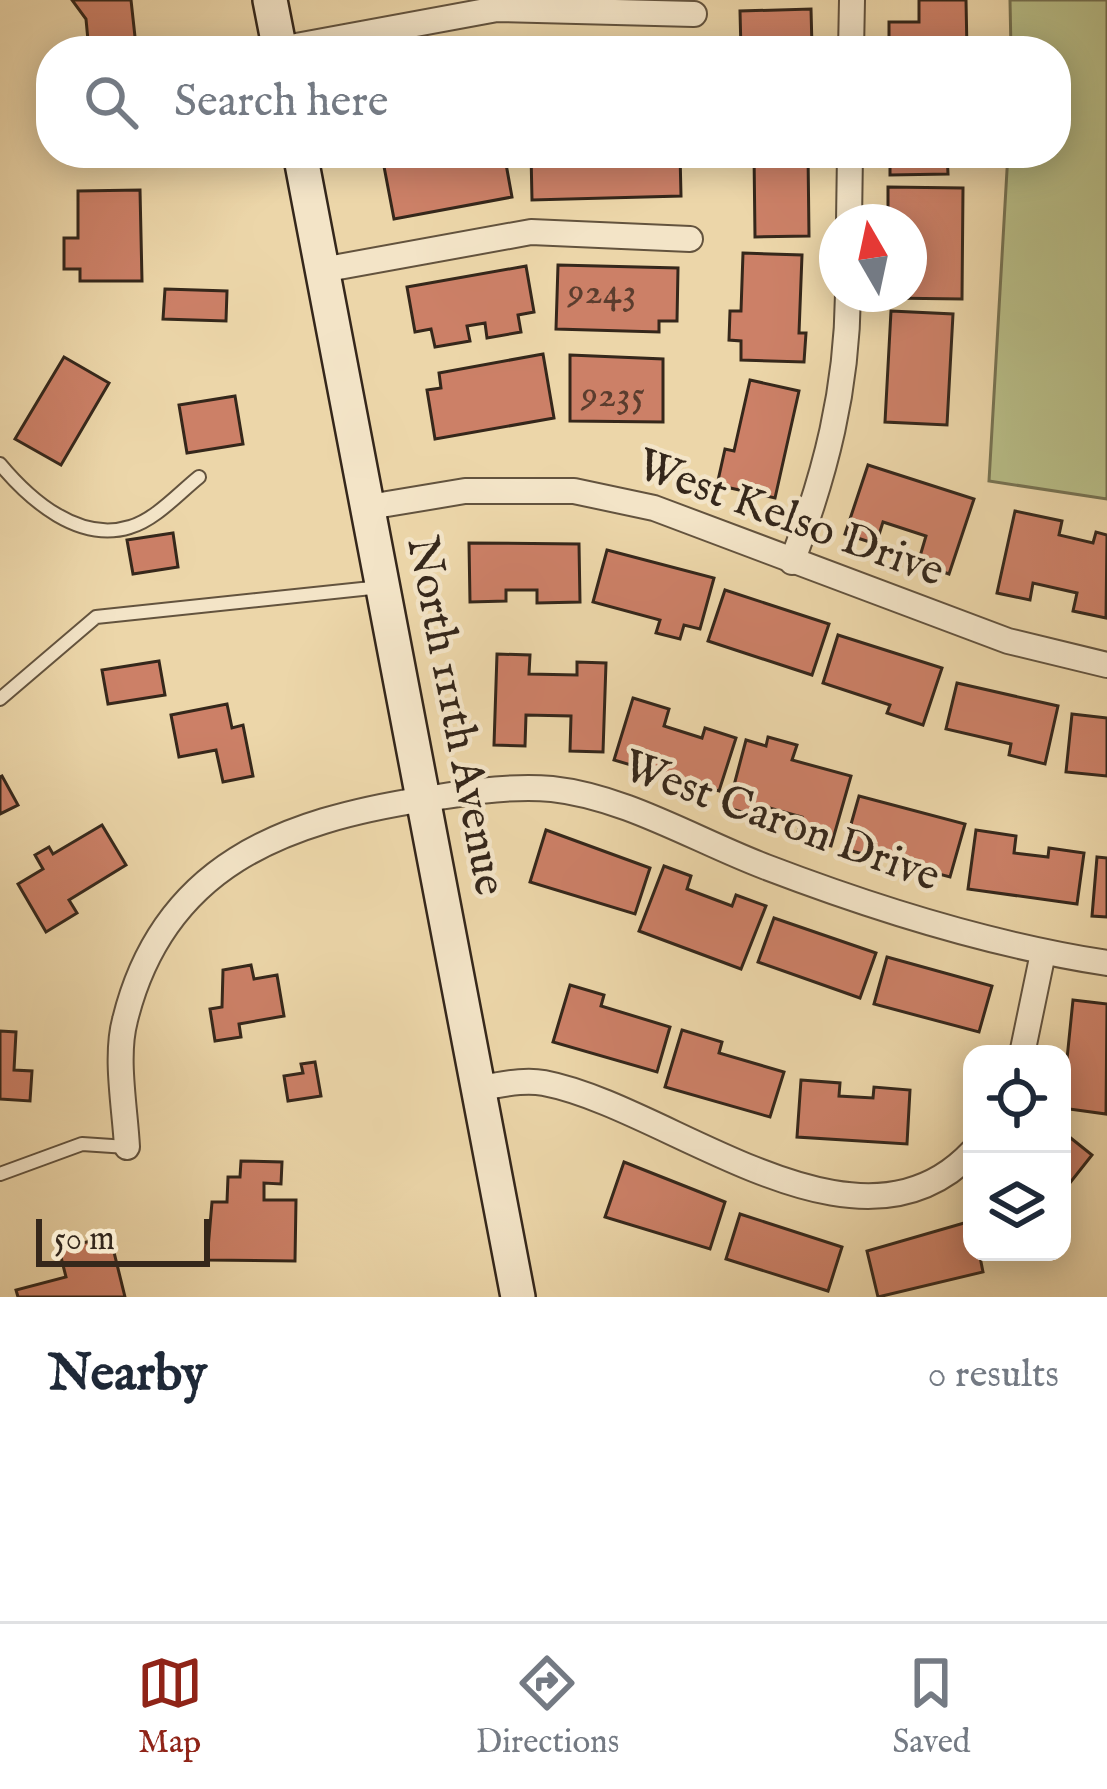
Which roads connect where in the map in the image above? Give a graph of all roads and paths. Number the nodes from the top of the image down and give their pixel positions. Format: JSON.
{"nodes":[{"id":1,"x":270,"y":0,"type":"edge"},
{"id":2,"x":852,"y":0,"type":"edge"},
{"id":3,"x":694,"y":14,"type":"dead end"},
{"id":4,"x":277,"y":36,"type":"edge"},
{"id":5,"x":354,"y":36,"type":"edge"},
{"id":6,"x":851,"y":36,"type":"edge"},
{"id":7,"x":303,"y":168,"type":"edge"},
{"id":8,"x":850,"y":168,"type":"edge"},
{"id":9,"x":849,"y":204,"type":"edge"},
{"id":10,"x":690,"y":239,"type":"dead end"},
{"id":11,"x":322,"y":270,"type":"junction"},
{"id":12,"x":848,"y":312,"type":"edge"},
{"id":13,"x":0,"y":464,"type":"edge"},
{"id":14,"x":199,"y":477,"type":"dead end"},
{"id":15,"x":369,"y":507,"type":"junction"},
{"id":16,"x":791,"y":562,"type":"junction"},
{"id":17,"x":383,"y":586,"type":"junction"},
{"id":18,"x":1107,"y":665,"type":"edge"},
{"id":19,"x":0,"y":699,"type":"edge"},
{"id":20,"x":424,"y":799,"type":"junction"},
{"id":21,"x":1042,"y":953,"type":"junction"},
{"id":22,"x":1107,"y":963,"type":"edge"},
{"id":23,"x":1024,"y":1045,"type":"edge"},
{"id":24,"x":480,"y":1088,"type":"junction"},
{"id":25,"x":127,"y":1147,"type":"joint"},
{"id":26,"x":963,"y":1160,"type":"edge"},
{"id":27,"x":0,"y":1174,"type":"edge"},
{"id":28,"x":518,"y":1297,"type":"edge"}],
"edges":[{"from":1,"to":4,"type":"street"},
{"from":2,"to":6,"type":"street"},
{"from":3,"to":5,"type":"street"},
{"from":7,"to":11,"type":"street","name":"North 111th Avenue"},
{"from":8,"to":9,"type":"street"},
{"from":10,"to":11,"type":"street"},
{"from":11,"to":15,"type":"street","name":"North 111th Avenue"},
{"from":12,"to":16,"type":"street"},
{"from":13,"to":14,"type":"lane"},
{"from":15,"to":16,"type":"street","name":"West Kelso Drive"},
{"from":15,"to":17,"type":"street","name":"North 111th Avenue"},
{"from":16,"to":18,"type":"street","name":"West Kelso Drive"},
{"from":17,"to":19,"type":"lane"},
{"from":17,"to":20,"type":"street","name":"North 111th Avenue"},
{"from":20,"to":21,"type":"street","name":"West Caron Drive"},
{"from":20,"to":24,"type":"street","name":"North 111th Avenue"},
{"from":20,"to":25,"type":"street","name":"West Caron Drive"},
{"from":21,"to":22,"type":"street","name":"West Caron Drive"},
{"from":21,"to":23,"type":"street"},
{"from":24,"to":26,"type":"street"},
{"from":24,"to":28,"type":"street","name":"North 111th Avenue"},
{"from":25,"to":27,"type":"lane"}]}
